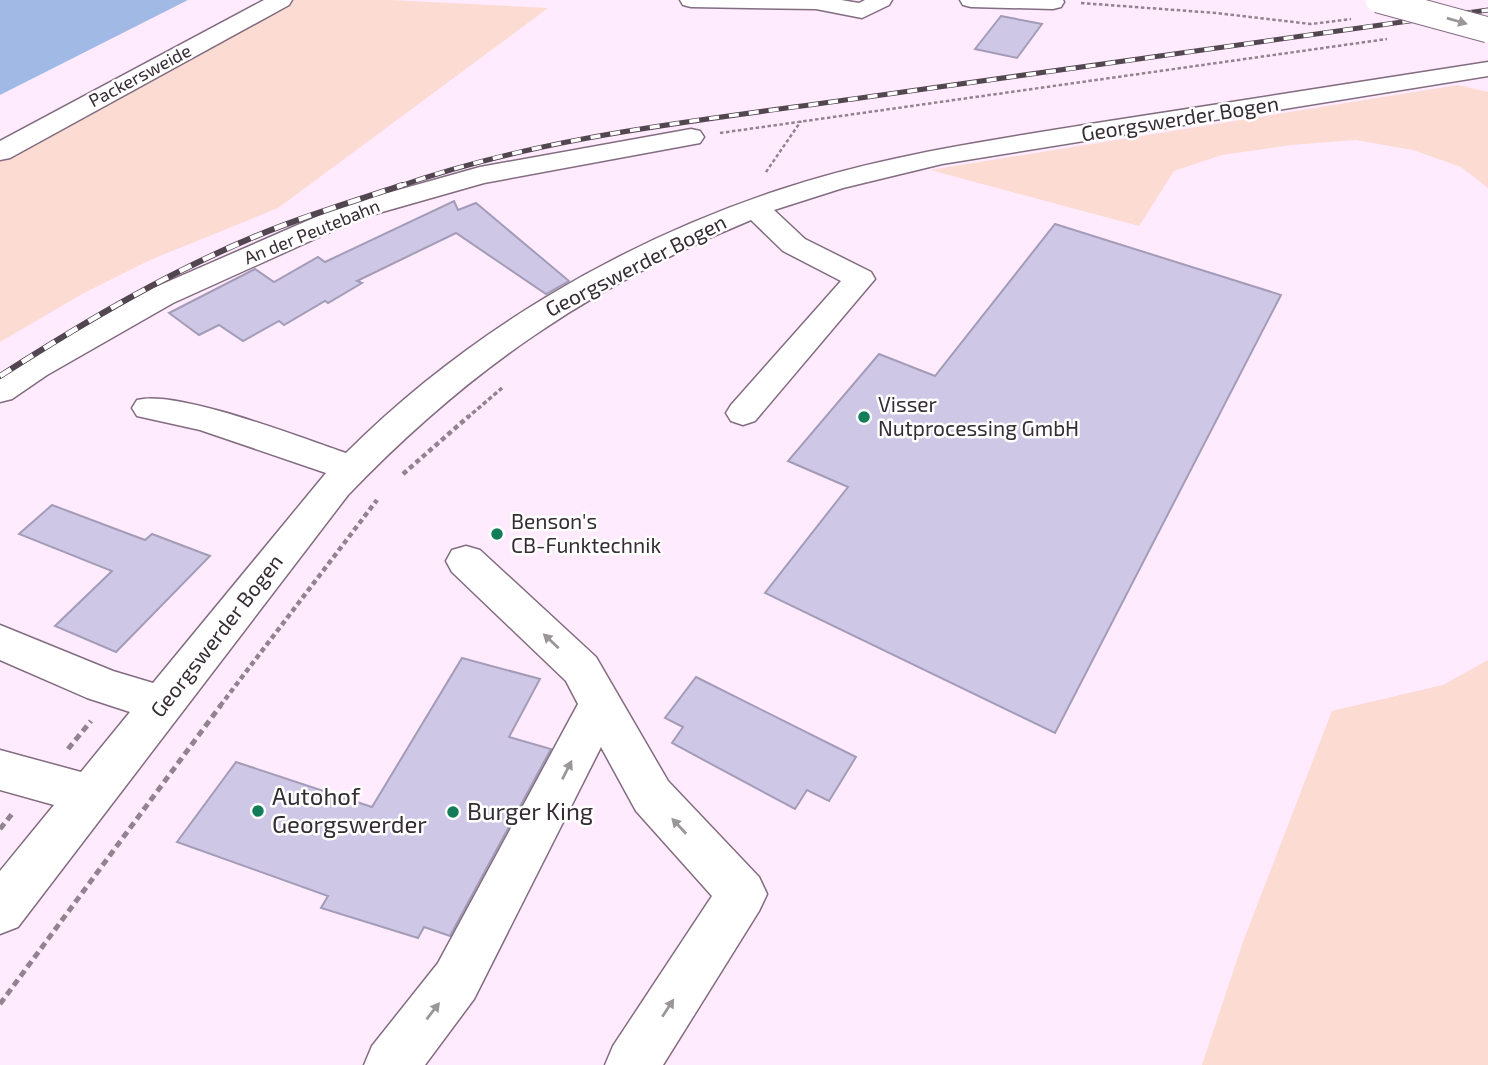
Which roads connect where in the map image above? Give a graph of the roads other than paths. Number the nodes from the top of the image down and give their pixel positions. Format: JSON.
{"nodes":[{"id":1,"x":281,"y":0,"type":"edge"},
{"id":2,"x":691,"y":0,"type":"edge"},
{"id":3,"x":971,"y":0,"type":"edge"},
{"id":4,"x":1052,"y":2,"type":"edge"},
{"id":5,"x":872,"y":6,"type":"edge"},
{"id":6,"x":1371,"y":8,"type":"edge"},
{"id":7,"x":1488,"y":30,"type":"edge"},
{"id":8,"x":1487,"y":71,"type":"edge"},
{"id":9,"x":691,"y":137,"type":"road end"},
{"id":10,"x":0,"y":152,"type":"edge"},
{"id":11,"x":759,"y":192,"type":"junction"},
{"id":12,"x":0,"y":391,"type":"edge"},
{"id":13,"x":149,"y":408,"type":"dead end"},
{"id":14,"x":743,"y":413,"type":"dead end"},
{"id":15,"x":352,"y":468,"type":"junction"},
{"id":16,"x":466,"y":561,"type":"dead end"},
{"id":17,"x":0,"y":642,"type":"edge"},
{"id":18,"x":601,"y":704,"type":"junction"},
{"id":19,"x":163,"y":705,"type":"junction"},
{"id":20,"x":0,"y":770,"type":"edge"},
{"id":21,"x":91,"y":796,"type":"junction"},
{"id":22,"x":0,"y":910,"type":"edge"},
{"id":23,"x":401,"y":1062,"type":"edge"},
{"id":24,"x":632,"y":1065,"type":"edge"}],
"edges":[{"from":1,"to":10,"type":"main road","name":"Packersweide"},
{"from":2,"to":5,"type":"main road"},
{"from":3,"to":4,"type":"main road"},
{"from":6,"to":7,"type":"main road","one_way":true,"bridge":true},
{"from":8,"to":11,"type":"main road","name":"Georgswerder Bogen"},
{"from":9,"to":12,"type":"main road","name":"An der Peutebahn"},
{"from":11,"to":14,"type":"main road"},
{"from":11,"to":15,"type":"main road","name":"Georgswerder Bogen"},
{"from":13,"to":15,"type":"main road"},
{"from":15,"to":19,"type":"main road","name":"Georgswerder Bogen"},
{"from":18,"to":16,"type":"main road","one_way":true},
{"from":17,"to":19,"type":"main road"},
{"from":23,"to":18,"type":"main road","one_way":true},
{"from":24,"to":18,"type":"main road","one_way":true},
{"from":19,"to":21,"type":"main road","name":"Georgswerder Bogen"},
{"from":20,"to":21,"type":"main road"},
{"from":21,"to":22,"type":"main road","name":"Georgswerder Bogen"}]}
